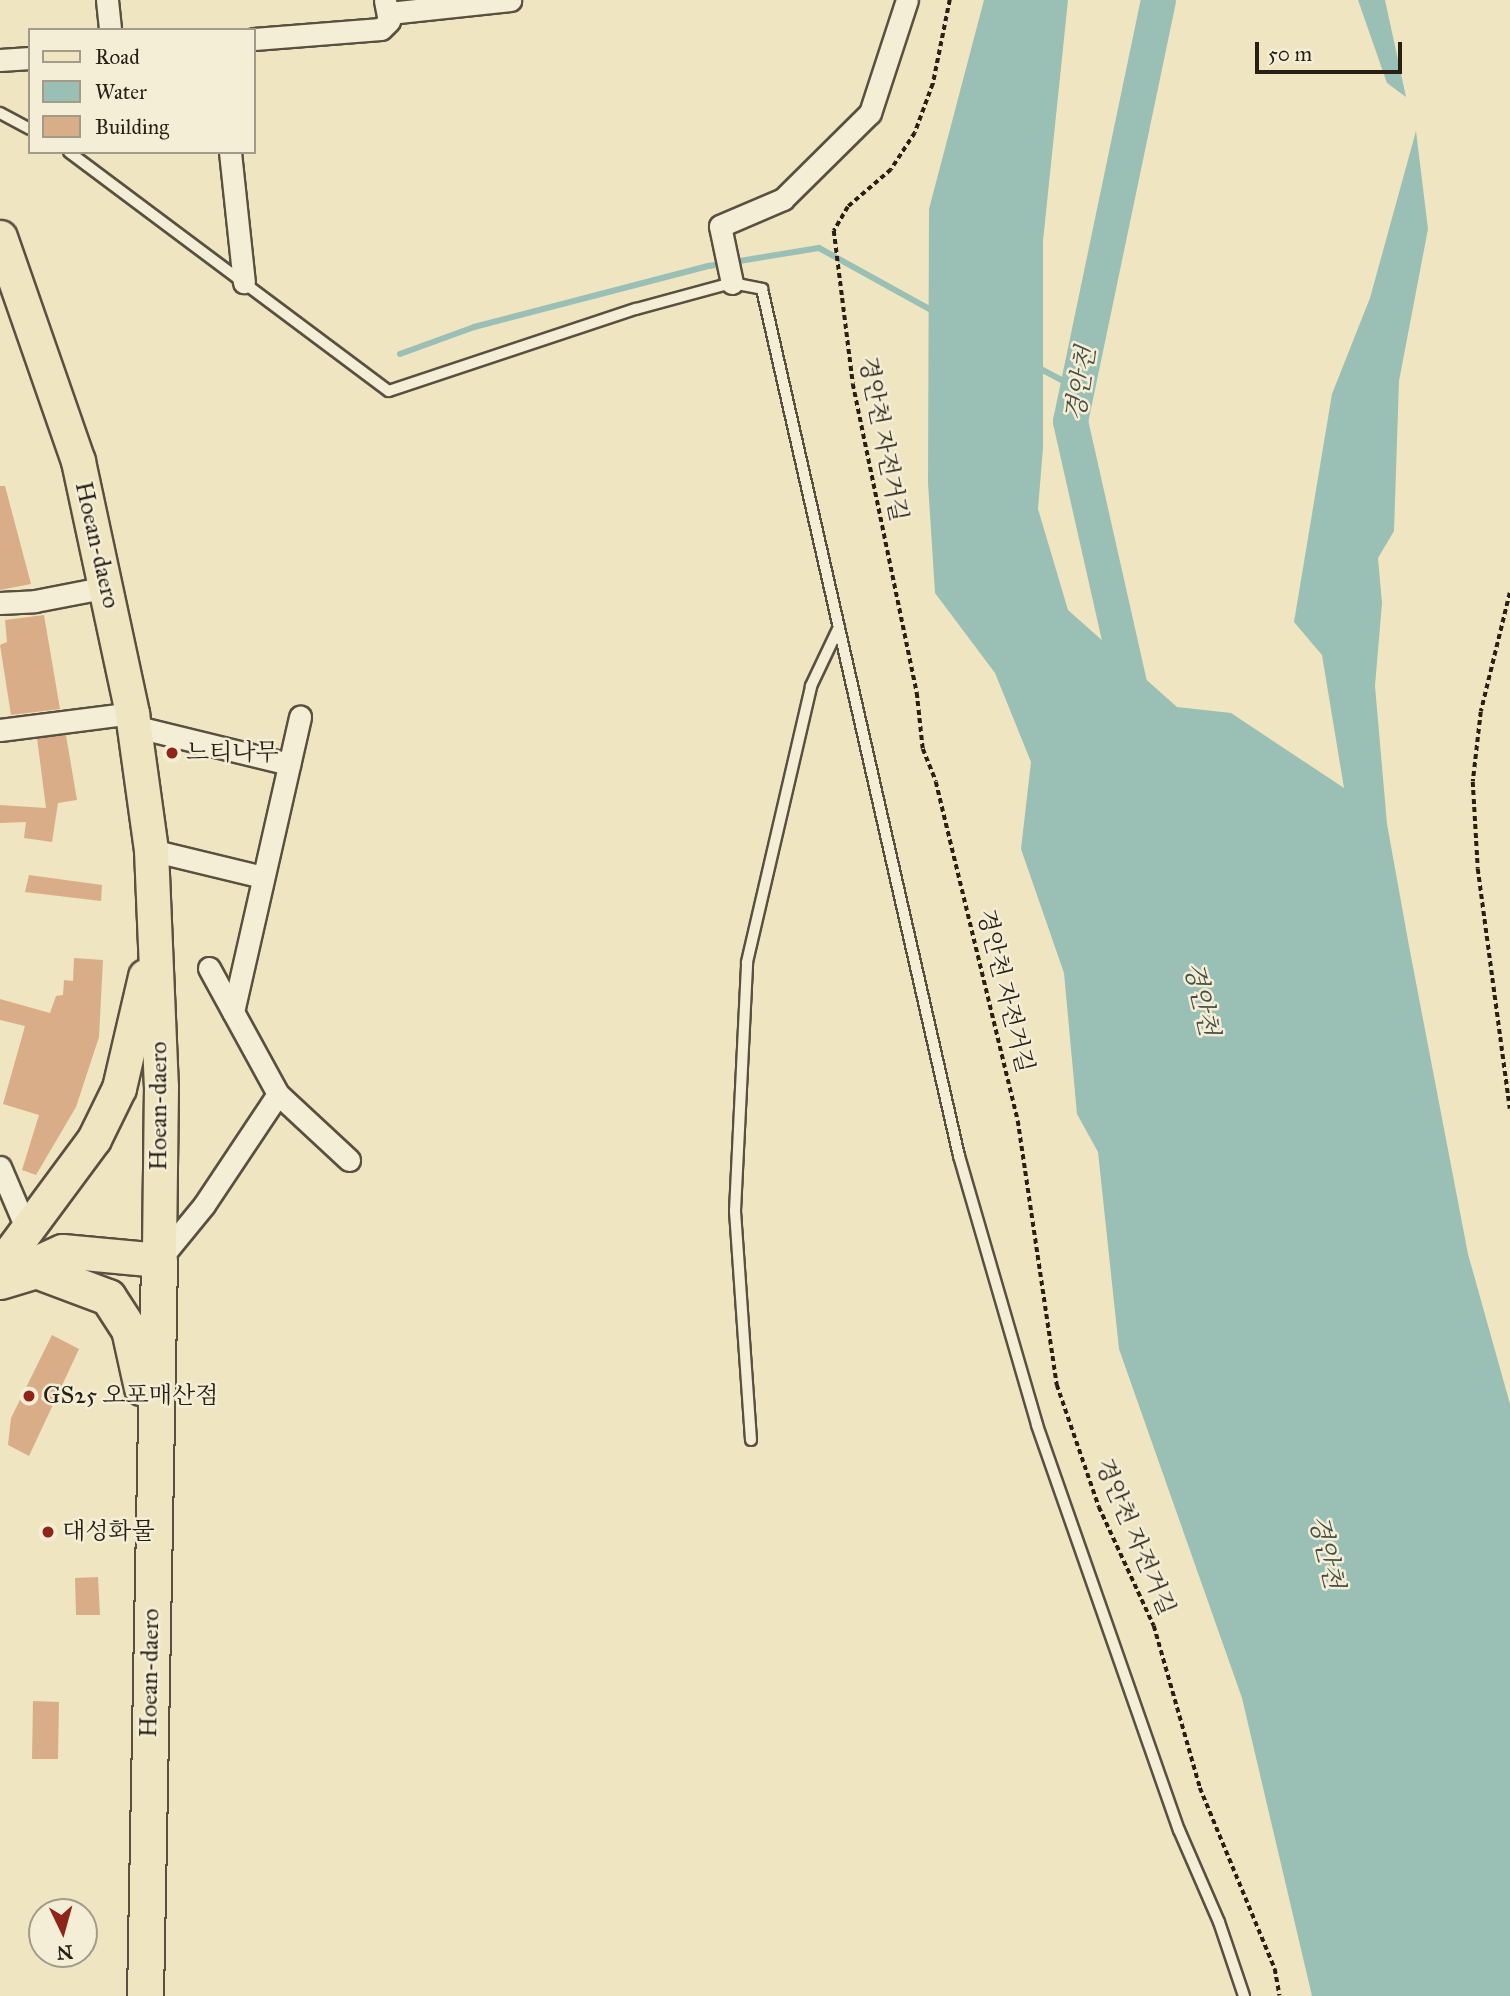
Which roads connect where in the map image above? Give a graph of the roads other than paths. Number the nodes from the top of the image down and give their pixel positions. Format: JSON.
{"nodes":[{"id":1,"x":107,"y":0,"type":"edge"},
{"id":2,"x":510,"y":0,"type":"edge"},
{"id":3,"x":907,"y":0,"type":"edge"},
{"id":4,"x":387,"y":6,"type":"edge"},
{"id":5,"x":110,"y":28,"type":"edge"},
{"id":6,"x":256,"y":39,"type":"edge"},
{"id":7,"x":28,"y":58,"type":"edge"},
{"id":8,"x":0,"y":60,"type":"edge"},
{"id":9,"x":0,"y":113,"type":"edge"},
{"id":10,"x":28,"y":128,"type":"edge"},
{"id":11,"x":72,"y":154,"type":"edge"},
{"id":12,"x":230,"y":154,"type":"edge"},
{"id":13,"x":0,"y":237,"type":"edge"},
{"id":14,"x":731,"y":280,"type":"junction"},
{"id":15,"x":244,"y":282,"type":"junction"},
{"id":16,"x":107,"y":587,"type":"junction"},
{"id":17,"x":0,"y":603,"type":"edge"},
{"id":18,"x":839,"y":626,"type":"junction"},
{"id":19,"x":300,"y":716,"type":"dead end"},
{"id":20,"x":133,"y":720,"type":"junction"},
{"id":21,"x":0,"y":730,"type":"edge"},
{"id":22,"x":289,"y":764,"type":"junction"},
{"id":23,"x":152,"y":850,"type":"junction"},
{"id":24,"x":263,"y":877,"type":"junction"},
{"id":25,"x":155,"y":932,"type":"junction"},
{"id":26,"x":209,"y":968,"type":"dead end"},
{"id":27,"x":233,"y":1012,"type":"junction"},
{"id":28,"x":278,"y":1094,"type":"junction"},
{"id":29,"x":349,"y":1160,"type":"dead end"},
{"id":30,"x":0,"y":1167,"type":"edge"},
{"id":31,"x":27,"y":1230,"type":"junction"},
{"id":32,"x":159,"y":1259,"type":"junction"},
{"id":33,"x":0,"y":1266,"type":"edge"},
{"id":34,"x":0,"y":1280,"type":"edge"},
{"id":35,"x":154,"y":1440,"type":"junction"},
{"id":36,"x":751,"y":1440,"type":"dead end"},
{"id":37,"x":145,"y":1996,"type":"edge"},
{"id":38,"x":1244,"y":1996,"type":"edge"}],
"edges":[{"from":1,"to":5,"type":"street"},
{"from":2,"to":4,"type":"street"},
{"from":3,"to":14,"type":"street"},
{"from":4,"to":6,"type":"street"},
{"from":7,"to":8,"type":"street"},
{"from":9,"to":10,"type":"lane"},
{"from":11,"to":15,"type":"lane"},
{"from":12,"to":15,"type":"street"},
{"from":13,"to":16,"type":"main road","name":"Hoean-daero"},
{"from":14,"to":15,"type":"lane"},
{"from":14,"to":18,"type":"lane"},
{"from":16,"to":17,"type":"street"},
{"from":16,"to":20,"type":"main road","name":"Hoean-daero"},
{"from":18,"to":36,"type":"lane"},
{"from":18,"to":38,"type":"lane"},
{"from":19,"to":22,"type":"street"},
{"from":20,"to":21,"type":"street"},
{"from":20,"to":22,"type":"street"},
{"from":20,"to":23,"type":"main road","name":"Hoean-daero"},
{"from":22,"to":24,"type":"street"},
{"from":23,"to":24,"type":"street"},
{"from":23,"to":25,"type":"main road","name":"Hoean-daero"},
{"from":24,"to":27,"type":"street"},
{"from":25,"to":31,"type":"main road"},
{"from":25,"to":32,"type":"main road","name":"Hoean-daero"},
{"from":26,"to":27,"type":"street"},
{"from":27,"to":28,"type":"street"},
{"from":28,"to":29,"type":"street"},
{"from":28,"to":32,"type":"street"},
{"from":30,"to":31,"type":"street"},
{"from":31,"to":33,"type":"main road"},
{"from":32,"to":34,"type":"main road"},
{"from":32,"to":35,"type":"highway","name":"Hoean-daero"},
{"from":34,"to":35,"type":"highway"},
{"from":35,"to":37,"type":"highway","name":"Hoean-daero"}]}
